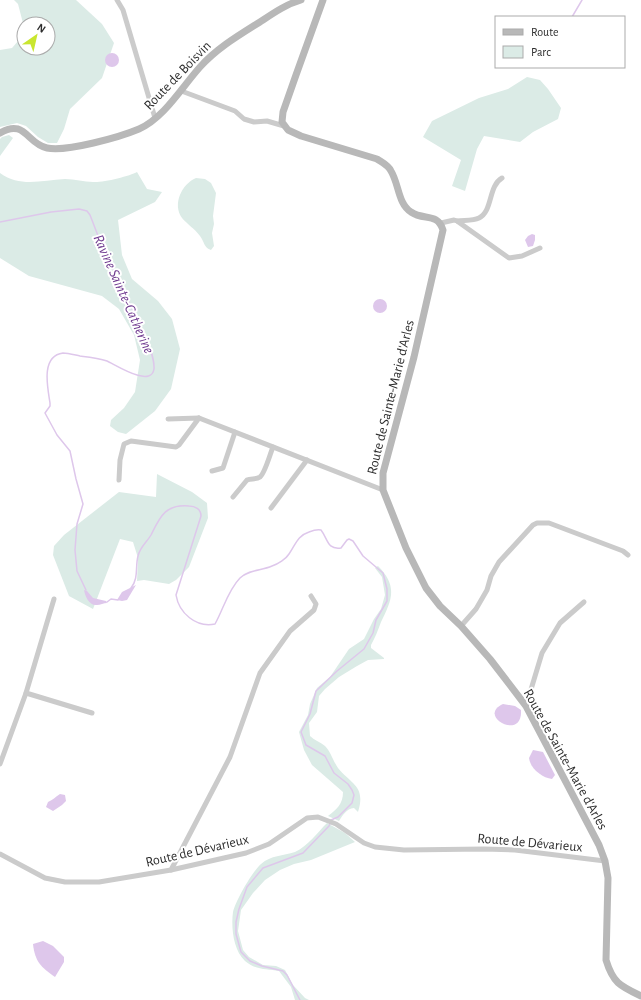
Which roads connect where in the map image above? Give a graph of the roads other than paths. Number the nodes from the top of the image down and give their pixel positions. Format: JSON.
{"nodes":[{"id":1,"x":117,"y":0,"type":"edge"},
{"id":2,"x":323,"y":0,"type":"edge"},
{"id":3,"x":296,"y":1,"type":"edge"},
{"id":4,"x":181,"y":89,"type":"junction"},
{"id":5,"x":155,"y":118,"type":"junction"},
{"id":6,"x":284,"y":126,"type":"junction"},
{"id":7,"x":0,"y":133,"type":"edge"},
{"id":8,"x":502,"y":178,"type":"dead end"},
{"id":9,"x":457,"y":221,"type":"junction"},
{"id":10,"x":441,"y":223,"type":"junction"},
{"id":11,"x":540,"y":248,"type":"dead end"},
{"id":12,"x":199,"y":418,"type":"junction"},
{"id":13,"x":168,"y":419,"type":"dead end"},
{"id":14,"x":235,"y":432,"type":"junction"},
{"id":15,"x":273,"y":447,"type":"junction"},
{"id":16,"x":307,"y":460,"type":"junction"},
{"id":17,"x":212,"y":471,"type":"dead end"},
{"id":18,"x":119,"y":480,"type":"dead end"},
{"id":19,"x":383,"y":490,"type":"junction"},
{"id":20,"x":233,"y":497,"type":"dead end"},
{"id":21,"x":271,"y":508,"type":"dead end"},
{"id":22,"x":628,"y":555,"type":"dead end"},
{"id":23,"x":311,"y":596,"type":"dead end"},
{"id":24,"x":54,"y":599,"type":"dead end"},
{"id":25,"x":584,"y":602,"type":"dead end"},
{"id":26,"x":461,"y":626,"type":"junction"},
{"id":27,"x":26,"y":693,"type":"junction"},
{"id":28,"x":526,"y":706,"type":"junction"},
{"id":29,"x":92,"y":713,"type":"dead end"},
{"id":30,"x":0,"y":764,"type":"edge"},
{"id":31,"x":0,"y":854,"type":"edge"},
{"id":32,"x":605,"y":861,"type":"junction"},
{"id":33,"x":171,"y":870,"type":"junction"},
{"id":34,"x":641,"y":996,"type":"edge"}],
"edges":[{"from":1,"to":5,"type":"street"},
{"from":2,"to":6,"type":"main road"},
{"from":3,"to":4,"type":"main road","name":"Route de Boisvin"},
{"from":4,"to":5,"type":"main road","name":"Route de Boisvin"},
{"from":4,"to":6,"type":"street"},
{"from":5,"to":7,"type":"main road","name":"Route de Boisvin"},
{"from":6,"to":10,"type":"main road"},
{"from":8,"to":9,"type":"street"},
{"from":9,"to":10,"type":"street"},
{"from":9,"to":11,"type":"street"},
{"from":10,"to":19,"type":"main road","name":"Route de Sainte-Marie d'Arles"},
{"from":12,"to":13,"type":"street"},
{"from":12,"to":14,"type":"street"},
{"from":12,"to":18,"type":"street"},
{"from":14,"to":15,"type":"street"},
{"from":14,"to":17,"type":"street"},
{"from":15,"to":16,"type":"street"},
{"from":15,"to":20,"type":"street"},
{"from":16,"to":19,"type":"street"},
{"from":16,"to":21,"type":"street"},
{"from":19,"to":26,"type":"main road","name":"Route de Sainte-Marie d'Arles"},
{"from":22,"to":26,"type":"street"},
{"from":23,"to":33,"type":"street"},
{"from":24,"to":27,"type":"street"},
{"from":25,"to":28,"type":"street"},
{"from":26,"to":28,"type":"main road","name":"Route de Sainte-Marie d'Arles"},
{"from":27,"to":29,"type":"street"},
{"from":27,"to":30,"type":"street"},
{"from":28,"to":32,"type":"main road","name":"Route de Sainte-Marie d'Arles"},
{"from":31,"to":33,"type":"street","name":"Route de Dévarieux"},
{"from":32,"to":33,"type":"street","name":"Route de Dévarieux"},
{"from":32,"to":34,"type":"main road","name":"Route de Sainte-Marie d'Arles"}]}
